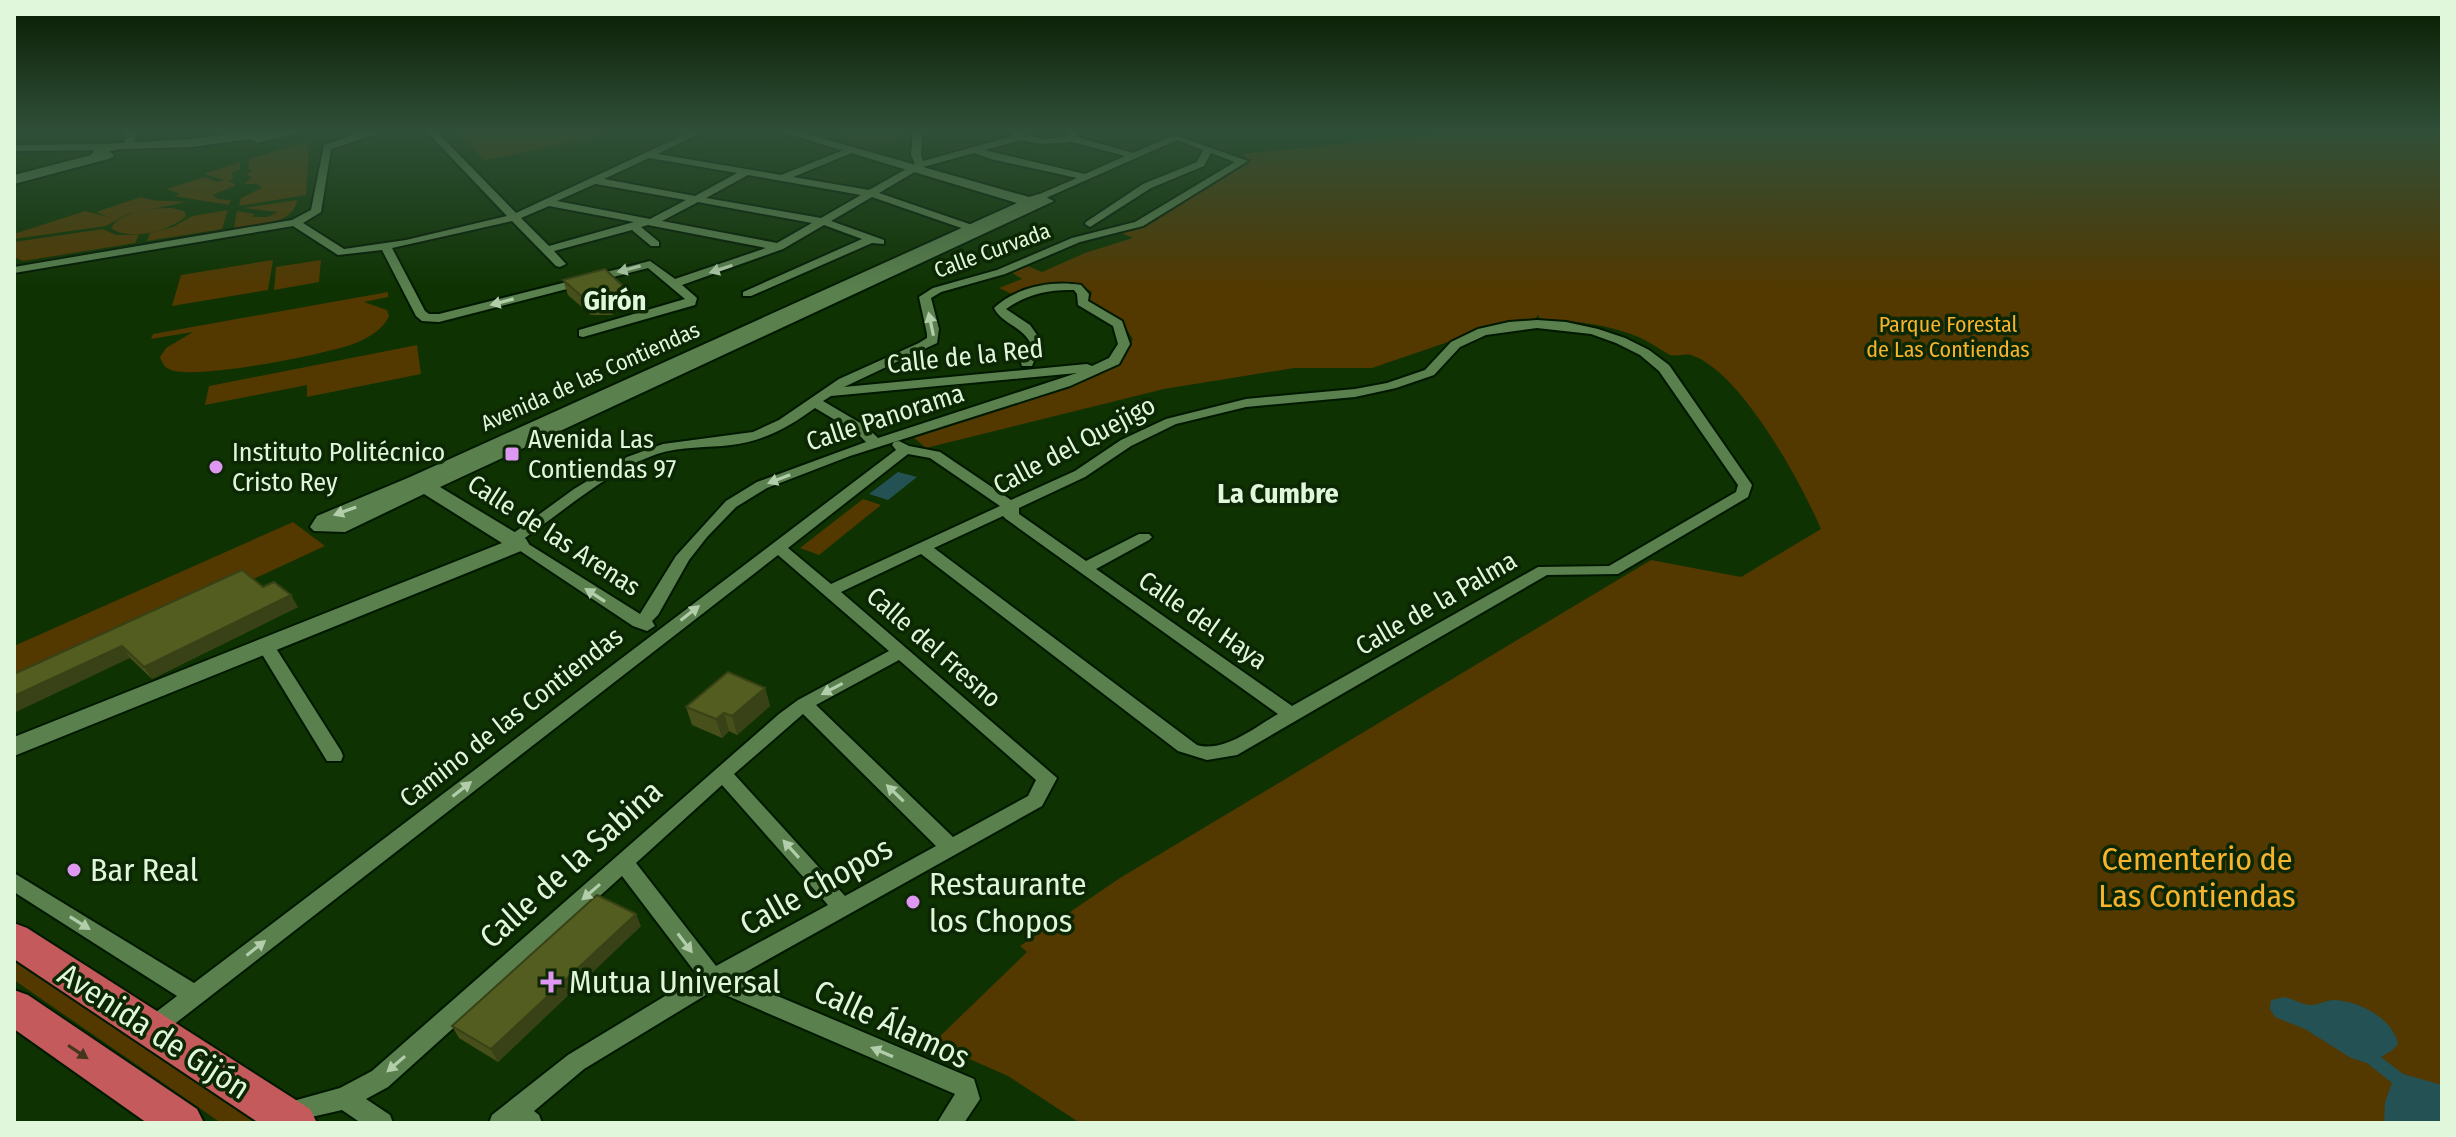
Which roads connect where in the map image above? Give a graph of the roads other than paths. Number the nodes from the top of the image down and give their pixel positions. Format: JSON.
{"nodes":[{"id":1,"x":321,"y":185,"type":"edge"},
{"id":2,"x":484,"y":185,"type":"edge"},
{"id":3,"x":587,"y":185,"type":"edge"},
{"id":4,"x":619,"y":185,"type":"edge"},
{"id":5,"x":723,"y":185,"type":"edge"},
{"id":6,"x":822,"y":185,"type":"edge"},
{"id":7,"x":887,"y":185,"type":"edge"},
{"id":8,"x":991,"y":185,"type":"edge"},
{"id":9,"x":1071,"y":185,"type":"edge"},
{"id":10,"x":1073,"y":185,"type":"edge"},
{"id":11,"x":1149,"y":185,"type":"edge"},
{"id":12,"x":1202,"y":185,"type":"edge"},
{"id":13,"x":872,"y":194,"type":"junction"},
{"id":14,"x":697,"y":199,"type":"junction"},
{"id":15,"x":1039,"y":201,"type":"junction"},
{"id":16,"x":549,"y":203,"type":"junction"},
{"id":17,"x":515,"y":217,"type":"junction"},
{"id":18,"x":649,"y":222,"type":"junction"},
{"id":19,"x":824,"y":222,"type":"junction"},
{"id":20,"x":295,"y":223,"type":"junction"},
{"id":21,"x":1090,"y":224,"type":"dead end"},
{"id":22,"x":635,"y":227,"type":"junction"},
{"id":23,"x":974,"y":229,"type":"junction"},
{"id":24,"x":655,"y":244,"type":"dead end"},
{"id":25,"x":386,"y":247,"type":"junction"},
{"id":26,"x":779,"y":247,"type":"junction"},
{"id":27,"x":546,"y":250,"type":"junction"},
{"id":28,"x":560,"y":264,"type":"dead end"},
{"id":29,"x":14,"y":270,"type":"edge"},
{"id":30,"x":675,"y":283,"type":"junction"},
{"id":31,"x":747,"y":294,"type":"dead end"},
{"id":32,"x":1529,"y":326,"type":"joint"},
{"id":33,"x":583,"y":333,"type":"dead end"},
{"id":34,"x":1027,"y":363,"type":"dead end"},
{"id":35,"x":1062,"y":377,"type":"junction"},
{"id":36,"x":829,"y":393,"type":"junction"},
{"id":37,"x":815,"y":402,"type":"junction"},
{"id":38,"x":876,"y":444,"type":"junction"},
{"id":39,"x":899,"y":445,"type":"junction"},
{"id":40,"x":420,"y":483,"type":"junction"},
{"id":41,"x":1011,"y":507,"type":"junction"},
{"id":42,"x":1144,"y":537,"type":"dead end"},
{"id":43,"x":515,"y":542,"type":"junction"},
{"id":44,"x":778,"y":547,"type":"junction"},
{"id":45,"x":923,"y":548,"type":"junction"},
{"id":46,"x":1085,"y":568,"type":"junction"},
{"id":47,"x":830,"y":591,"type":"junction"},
{"id":48,"x":639,"y":622,"type":"junction"},
{"id":49,"x":662,"y":635,"type":"junction"},
{"id":50,"x":266,"y":646,"type":"junction"},
{"id":51,"x":901,"y":652,"type":"junction"},
{"id":52,"x":804,"y":704,"type":"junction"},
{"id":53,"x":1291,"y":714,"type":"junction"},
{"id":54,"x":14,"y":747,"type":"edge"},
{"id":55,"x":334,"y":756,"type":"dead end"},
{"id":56,"x":723,"y":774,"type":"junction"},
{"id":57,"x":1043,"y":790,"type":"joint"},
{"id":58,"x":951,"y":848,"type":"junction"},
{"id":59,"x":624,"y":863,"type":"junction"},
{"id":60,"x":14,"y":881,"type":"edge"},
{"id":61,"x":842,"y":907,"type":"junction"},
{"id":62,"x":14,"y":939,"type":"edge"},
{"id":63,"x":713,"y":979,"type":"junction"},
{"id":64,"x":195,"y":996,"type":"junction"},
{"id":65,"x":14,"y":1007,"type":"edge"},
{"id":66,"x":151,"y":1029,"type":"junction"},
{"id":67,"x":345,"y":1098,"type":"junction"},
{"id":68,"x":289,"y":1119,"type":"edge"},
{"id":69,"x":515,"y":1119,"type":"edge"},
{"id":70,"x":182,"y":1123,"type":"edge"},
{"id":71,"x":381,"y":1123,"type":"edge"},
{"id":72,"x":949,"y":1123,"type":"edge"}],
"edges":[{"from":1,"to":20,"type":"street"},
{"from":2,"to":17,"type":"street"},
{"from":3,"to":16,"type":"street"},
{"from":4,"to":14,"type":"street"},
{"from":5,"to":14,"type":"street"},
{"from":6,"to":13,"type":"street"},
{"from":7,"to":13,"type":"street"},
{"from":8,"to":15,"type":"street"},
{"from":9,"to":15,"type":"street","name":"Avenida de las Contiendas"},
{"from":10,"to":15,"type":"street","name":"Avenida de las Contiendas"},
{"from":11,"to":21,"type":"street"},
{"from":36,"to":12,"type":"street","name":"Calle Curvada","one_way":true},
{"from":13,"to":19,"type":"street"},
{"from":13,"to":23,"type":"street"},
{"from":14,"to":18,"type":"street"},
{"from":14,"to":19,"type":"street"},
{"from":15,"to":23,"type":"street","name":"Avenida de las Contiendas"},
{"from":15,"to":40,"type":"street","name":"Avenida de las Contiendas"},
{"from":16,"to":17,"type":"street"},
{"from":16,"to":18,"type":"street"},
{"from":17,"to":25,"type":"street"},
{"from":17,"to":27,"type":"street"},
{"from":18,"to":22,"type":"street"},
{"from":18,"to":26,"type":"street"},
{"from":19,"to":26,"type":"street"},
{"from":19,"to":31,"type":"street"},
{"from":20,"to":25,"type":"street"},
{"from":20,"to":29,"type":"street"},
{"from":22,"to":24,"type":"street"},
{"from":22,"to":27,"type":"street"},
{"from":23,"to":40,"type":"street","name":"Avenida de las Contiendas","one_way":true},
{"from":30,"to":25,"type":"street","one_way":true},
{"from":26,"to":30,"type":"street","one_way":true},
{"from":27,"to":28,"type":"street"},
{"from":30,"to":33,"type":"street"},
{"from":32,"to":41,"type":"street","name":"Calle del Quejigo"},
{"from":32,"to":53,"type":"street","name":"Calle de la Palma"},
{"from":34,"to":35,"type":"street","name":"Calle Panorama"},
{"from":35,"to":36,"type":"street","name":"Calle de la Red"},
{"from":35,"to":39,"type":"street","name":"Calle Panorama"},
{"from":36,"to":37,"type":"street"},
{"from":37,"to":38,"type":"street"},
{"from":37,"to":43,"type":"street"},
{"from":38,"to":39,"type":"street","name":"Calle Panorama"},
{"from":38,"to":48,"type":"street","name":"Calle Panorama","one_way":true},
{"from":39,"to":41,"type":"street","name":"Calle del Haya"},
{"from":39,"to":44,"type":"street","name":"Camino de las Contiendas"},
{"from":40,"to":43,"type":"street","name":"Calle de las Arenas"},
{"from":41,"to":45,"type":"street","name":"Calle del Quejigo"},
{"from":41,"to":46,"type":"street","name":"Calle del Haya"},
{"from":42,"to":46,"type":"street","name":"Calle del Haya"},
{"from":48,"to":43,"type":"street","name":"Calle de las Arenas","one_way":true},
{"from":43,"to":50,"type":"street"},
{"from":44,"to":47,"type":"street","name":"Calle del Fresno"},
{"from":49,"to":44,"type":"street","name":"Camino de las Contiendas","one_way":true},
{"from":45,"to":47,"type":"street","name":"Calle del Quejigo"},
{"from":45,"to":53,"type":"street","name":"Calle de la Palma"},
{"from":46,"to":53,"type":"street","name":"Calle del Haya"},
{"from":47,"to":51,"type":"street","name":"Calle del Fresno"},
{"from":48,"to":49,"type":"street","name":"Calle de las Arenas"},
{"from":64,"to":49,"type":"street","name":"Camino de las Contiendas","one_way":true},
{"from":50,"to":54,"type":"street"},
{"from":50,"to":55,"type":"street"},
{"from":51,"to":52,"type":"street","name":"Calle de la Sabina","one_way":true},
{"from":51,"to":57,"type":"street","name":"Calle del Fresno"},
{"from":52,"to":56,"type":"street","name":"Calle de la Sabina"},
{"from":58,"to":52,"type":"street","one_way":true},
{"from":56,"to":59,"type":"street","name":"Calle de la Sabina"},
{"from":61,"to":56,"type":"street","one_way":true},
{"from":57,"to":58,"type":"street","name":"Calle Chopos"},
{"from":58,"to":61,"type":"street","name":"Calle Chopos"},
{"from":59,"to":63,"type":"street","one_way":true},
{"from":59,"to":67,"type":"street","name":"Calle de la Sabina","one_way":true},
{"from":60,"to":64,"type":"street","name":"Avenida de Gijón","one_way":true},
{"from":61,"to":63,"type":"street","name":"Calle Chopos"},
{"from":62,"to":66,"type":"highway","name":"Avenida de Gijón"},
{"from":63,"to":69,"type":"street","name":"Calle Chopos"},
{"from":72,"to":63,"type":"street","name":"Calle Álamos","one_way":true},
{"from":64,"to":66,"type":"street","name":"Camino de las Contiendas"},
{"from":65,"to":70,"type":"highway","name":"Avenida de Gijón","one_way":true},
{"from":66,"to":68,"type":"highway","name":"Avenida de Gijón"},
{"from":67,"to":68,"type":"street","name":"Calle de la Sabina"},
{"from":67,"to":71,"type":"street"}]}
